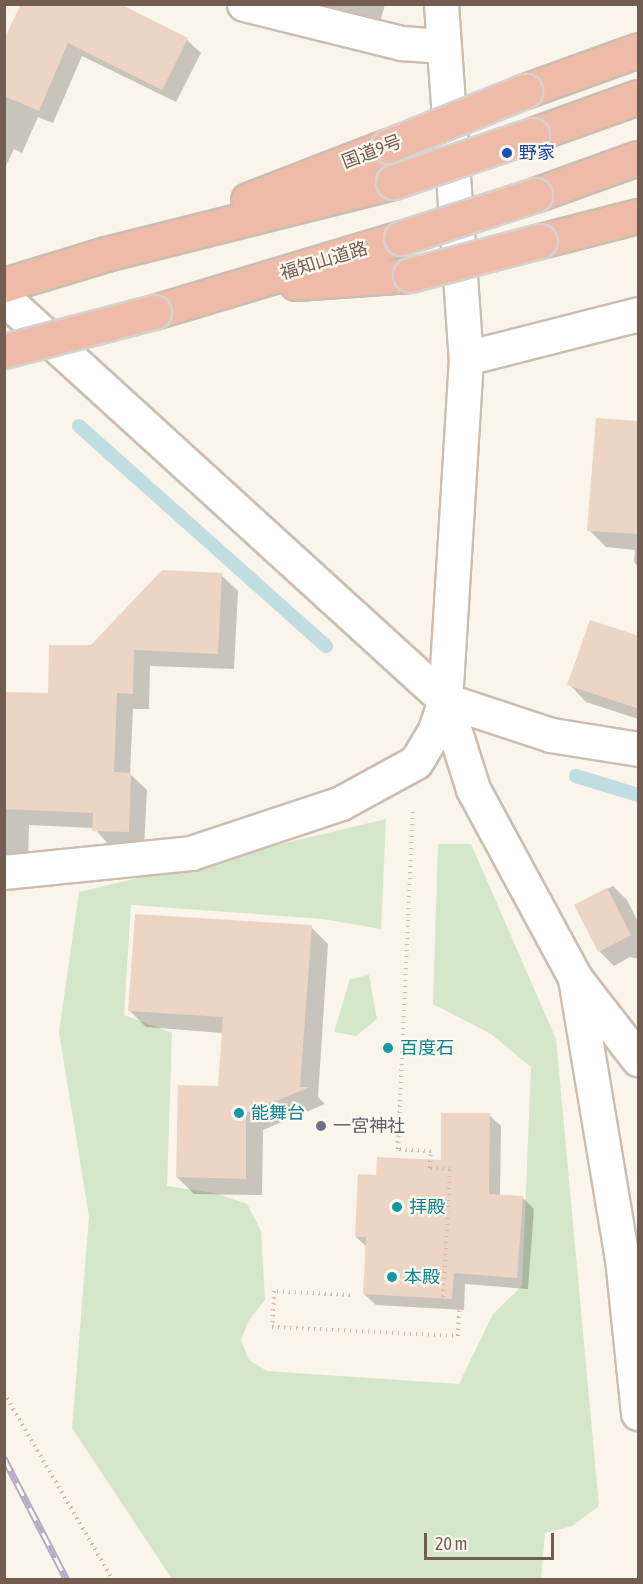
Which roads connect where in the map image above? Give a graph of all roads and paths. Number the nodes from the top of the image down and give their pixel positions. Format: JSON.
{"nodes":[{"id":1,"x":244,"y":4,"type":"edge"},
{"id":2,"x":441,"y":4,"type":"edge"},
{"id":3,"x":442,"y":46,"type":"junction"},
{"id":4,"x":639,"y":50,"type":"edge"},
{"id":5,"x":639,"y":97,"type":"edge"},
{"id":6,"x":639,"y":158,"type":"edge"},
{"id":7,"x":639,"y":216,"type":"edge"},
{"id":8,"x":106,"y":254,"type":"junction"},
{"id":9,"x":4,"y":285,"type":"edge"},
{"id":10,"x":235,"y":288,"type":"junction"},
{"id":11,"x":4,"y":298,"type":"edge"},
{"id":12,"x":639,"y":314,"type":"edge"},
{"id":13,"x":4,"y":351,"type":"edge"},
{"id":14,"x":466,"y":358,"type":"junction"},
{"id":15,"x":445,"y":700,"type":"junction"},
{"id":16,"x":639,"y":749,"type":"edge"},
{"id":17,"x":412,"y":822,"type":"dead end"},
{"id":18,"x":4,"y":872,"type":"edge"},
{"id":19,"x":575,"y":978,"type":"junction"},
{"id":20,"x":639,"y":1059,"type":"edge"},
{"id":21,"x":350,"y":1295,"type":"dead end"},
{"id":22,"x":4,"y":1393,"type":"edge"},
{"id":23,"x":639,"y":1413,"type":"edge"},
{"id":24,"x":113,"y":1580,"type":"edge"}],
"edges":[{"from":1,"to":3,"type":"street"},
{"from":2,"to":3,"type":"street"},
{"from":3,"to":14,"type":"street"},
{"from":4,"to":8,"type":"highway","name":"国道9号","bridge":true},
{"from":5,"to":8,"type":"highway","bridge":true},
{"from":6,"to":10,"type":"highway","name":"福知山道路","bridge":true},
{"from":7,"to":10,"type":"highway","bridge":true},
{"from":8,"to":9,"type":"highway"},
{"from":10,"to":13,"type":"highway","name":"福知山道路","bridge":true},
{"from":11,"to":15,"type":"street"},
{"from":12,"to":14,"type":"street"},
{"from":14,"to":15,"type":"street"},
{"from":15,"to":16,"type":"street"},
{"from":15,"to":18,"type":"street"},
{"from":15,"to":19,"type":"street"},
{"from":17,"to":21,"type":"path"},
{"from":19,"to":20,"type":"street"},
{"from":19,"to":23,"type":"street"},
{"from":22,"to":24,"type":"path"}]}
